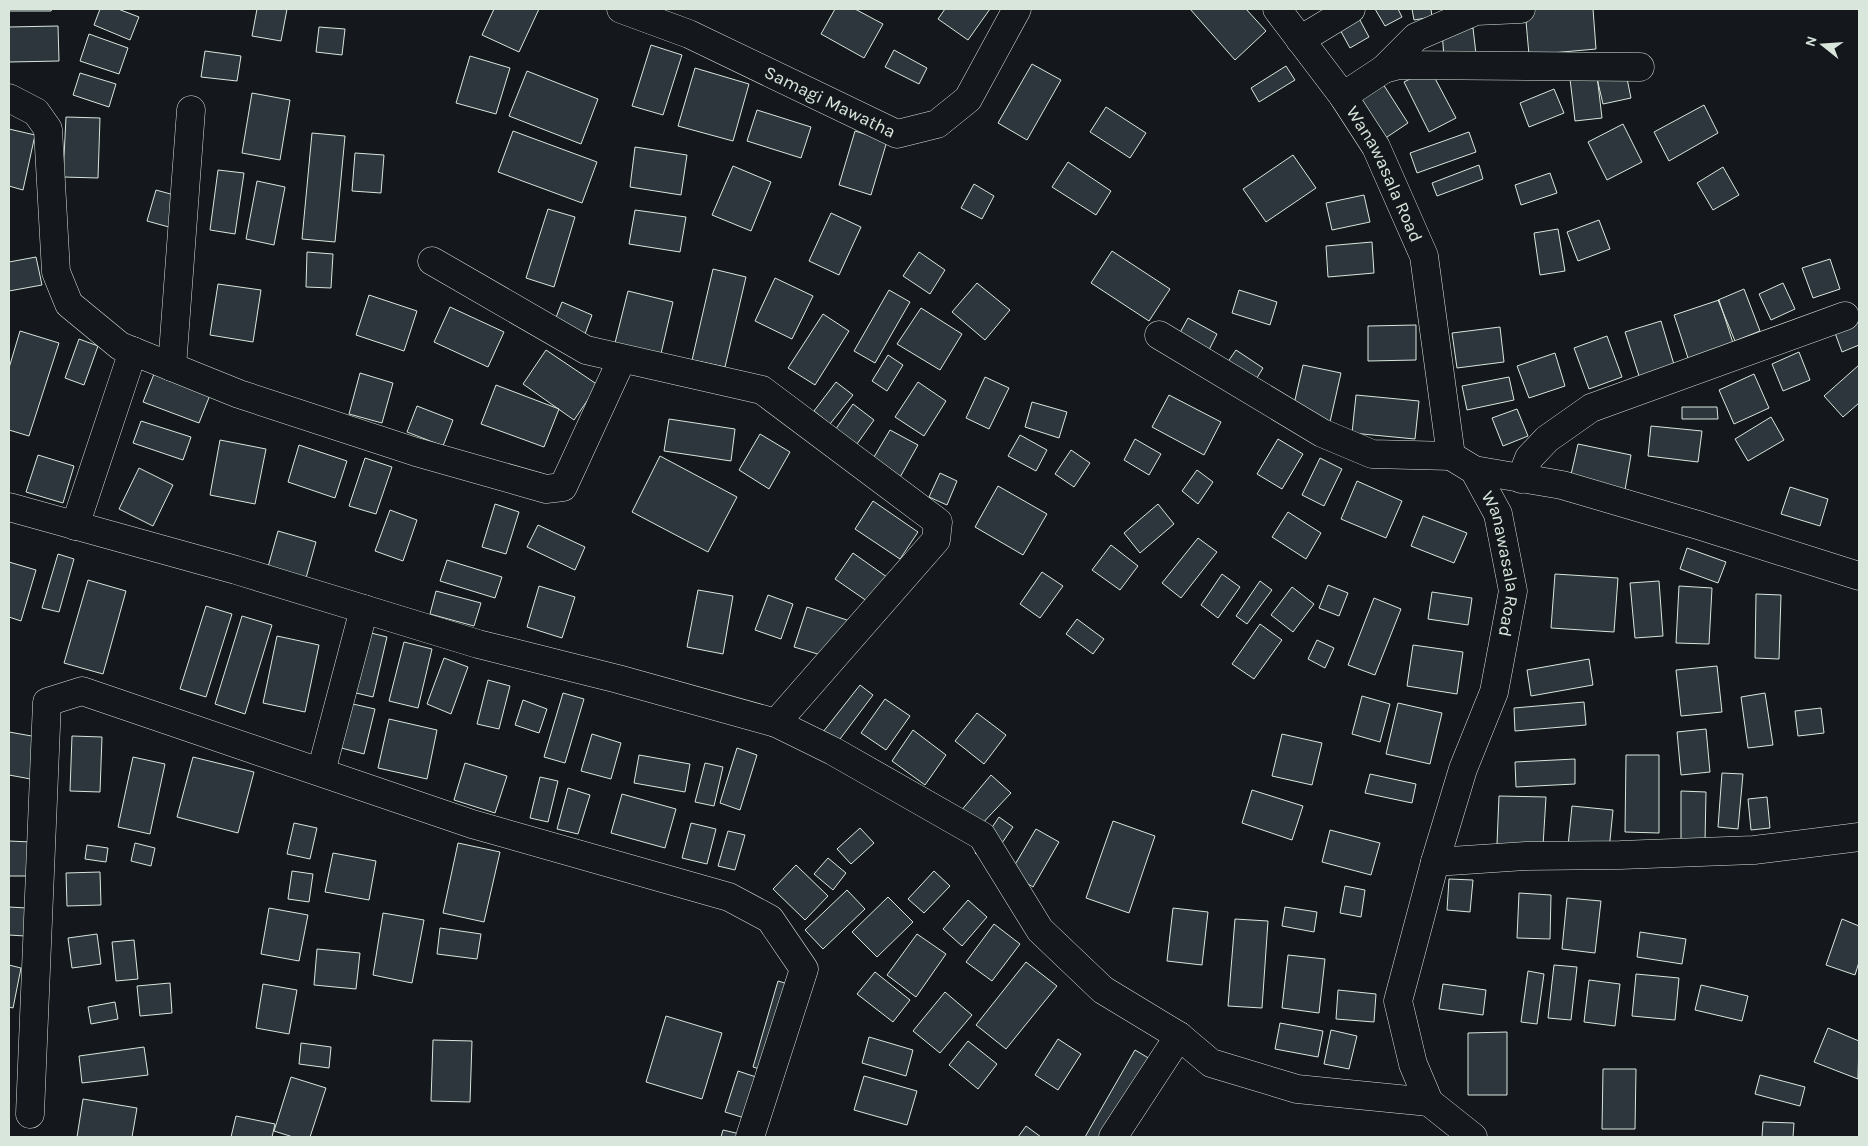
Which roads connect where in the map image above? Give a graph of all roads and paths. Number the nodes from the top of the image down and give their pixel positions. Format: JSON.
{"nodes":[{"id":1,"x":621,"y":9,"type":"edge"},
{"id":2,"x":1017,"y":9,"type":"edge"},
{"id":3,"x":1277,"y":9,"type":"edge"},
{"id":4,"x":1351,"y":9,"type":"edge"},
{"id":5,"x":1521,"y":9,"type":"edge"},
{"id":6,"x":1300,"y":40,"type":"junction"},
{"id":7,"x":1640,"y":67,"type":"dead end"},
{"id":8,"x":1384,"y":69,"type":"junction"},
{"id":9,"x":1343,"y":96,"type":"junction"},
{"id":10,"x":9,"y":98,"type":"edge"},
{"id":11,"x":191,"y":110,"type":"dead end"},
{"id":12,"x":432,"y":261,"type":"dead end"},
{"id":13,"x":1845,"y":316,"type":"dead end"},
{"id":14,"x":1159,"y":336,"type":"dead end"},
{"id":15,"x":133,"y":351,"type":"junction"},
{"id":16,"x":622,"y":359,"type":"junction"},
{"id":17,"x":172,"y":367,"type":"junction"},
{"id":18,"x":1451,"y":456,"type":"junction"},
{"id":19,"x":1474,"y":470,"type":"junction"},
{"id":20,"x":1521,"y":479,"type":"junction"},
{"id":21,"x":9,"y":507,"type":"edge"},
{"id":22,"x":75,"y":526,"type":"junction"},
{"id":23,"x":1859,"y":576,"type":"edge"},
{"id":24,"x":364,"y":609,"type":"junction"},
{"id":25,"x":776,"y":723,"type":"junction"},
{"id":26,"x":320,"y":772,"type":"junction"},
{"id":27,"x":1859,"y":837,"type":"edge"},
{"id":28,"x":1435,"y":862,"type":"junction"},
{"id":29,"x":1180,"y":1036,"type":"junction"},
{"id":30,"x":1429,"y":1102,"type":"junction"},
{"id":31,"x":30,"y":1114,"type":"dead end"},
{"id":32,"x":750,"y":1137,"type":"edge"},
{"id":33,"x":1113,"y":1137,"type":"edge"},
{"id":34,"x":1473,"y":1137,"type":"edge"}],
"edges":[{"from":1,"to":2,"type":"street","name":"Samagi Mawatha"},
{"from":3,"to":6,"type":"street","name":"Wanawasala Road"},
{"from":4,"to":6,"type":"street"},
{"from":5,"to":8,"type":"street"},
{"from":6,"to":9,"type":"street","name":"Wanawasala Road"},
{"from":7,"to":8,"type":"street"},
{"from":8,"to":9,"type":"street"},
{"from":9,"to":18,"type":"street","name":"Wanawasala Road"},
{"from":10,"to":15,"type":"street"},
{"from":11,"to":17,"type":"street"},
{"from":12,"to":16,"type":"street"},
{"from":13,"to":20,"type":"street"},
{"from":14,"to":18,"type":"street"},
{"from":15,"to":17,"type":"street"},
{"from":15,"to":22,"type":"street"},
{"from":16,"to":17,"type":"street"},
{"from":16,"to":25,"type":"street"},
{"from":18,"to":19,"type":"street","name":"Wanawasala Road"},
{"from":19,"to":20,"type":"street"},
{"from":19,"to":28,"type":"street","name":"Wanawasala Road"},
{"from":20,"to":23,"type":"street"},
{"from":21,"to":22,"type":"street"},
{"from":22,"to":24,"type":"street"},
{"from":24,"to":25,"type":"street"},
{"from":24,"to":26,"type":"street"},
{"from":25,"to":29,"type":"street"},
{"from":26,"to":31,"type":"street"},
{"from":26,"to":32,"type":"street"},
{"from":27,"to":28,"type":"street"},
{"from":28,"to":30,"type":"street","name":"Wanawasala Road"},
{"from":29,"to":30,"type":"street"},
{"from":29,"to":33,"type":"street"},
{"from":30,"to":34,"type":"street","name":"Wanawasala Road"}]}
